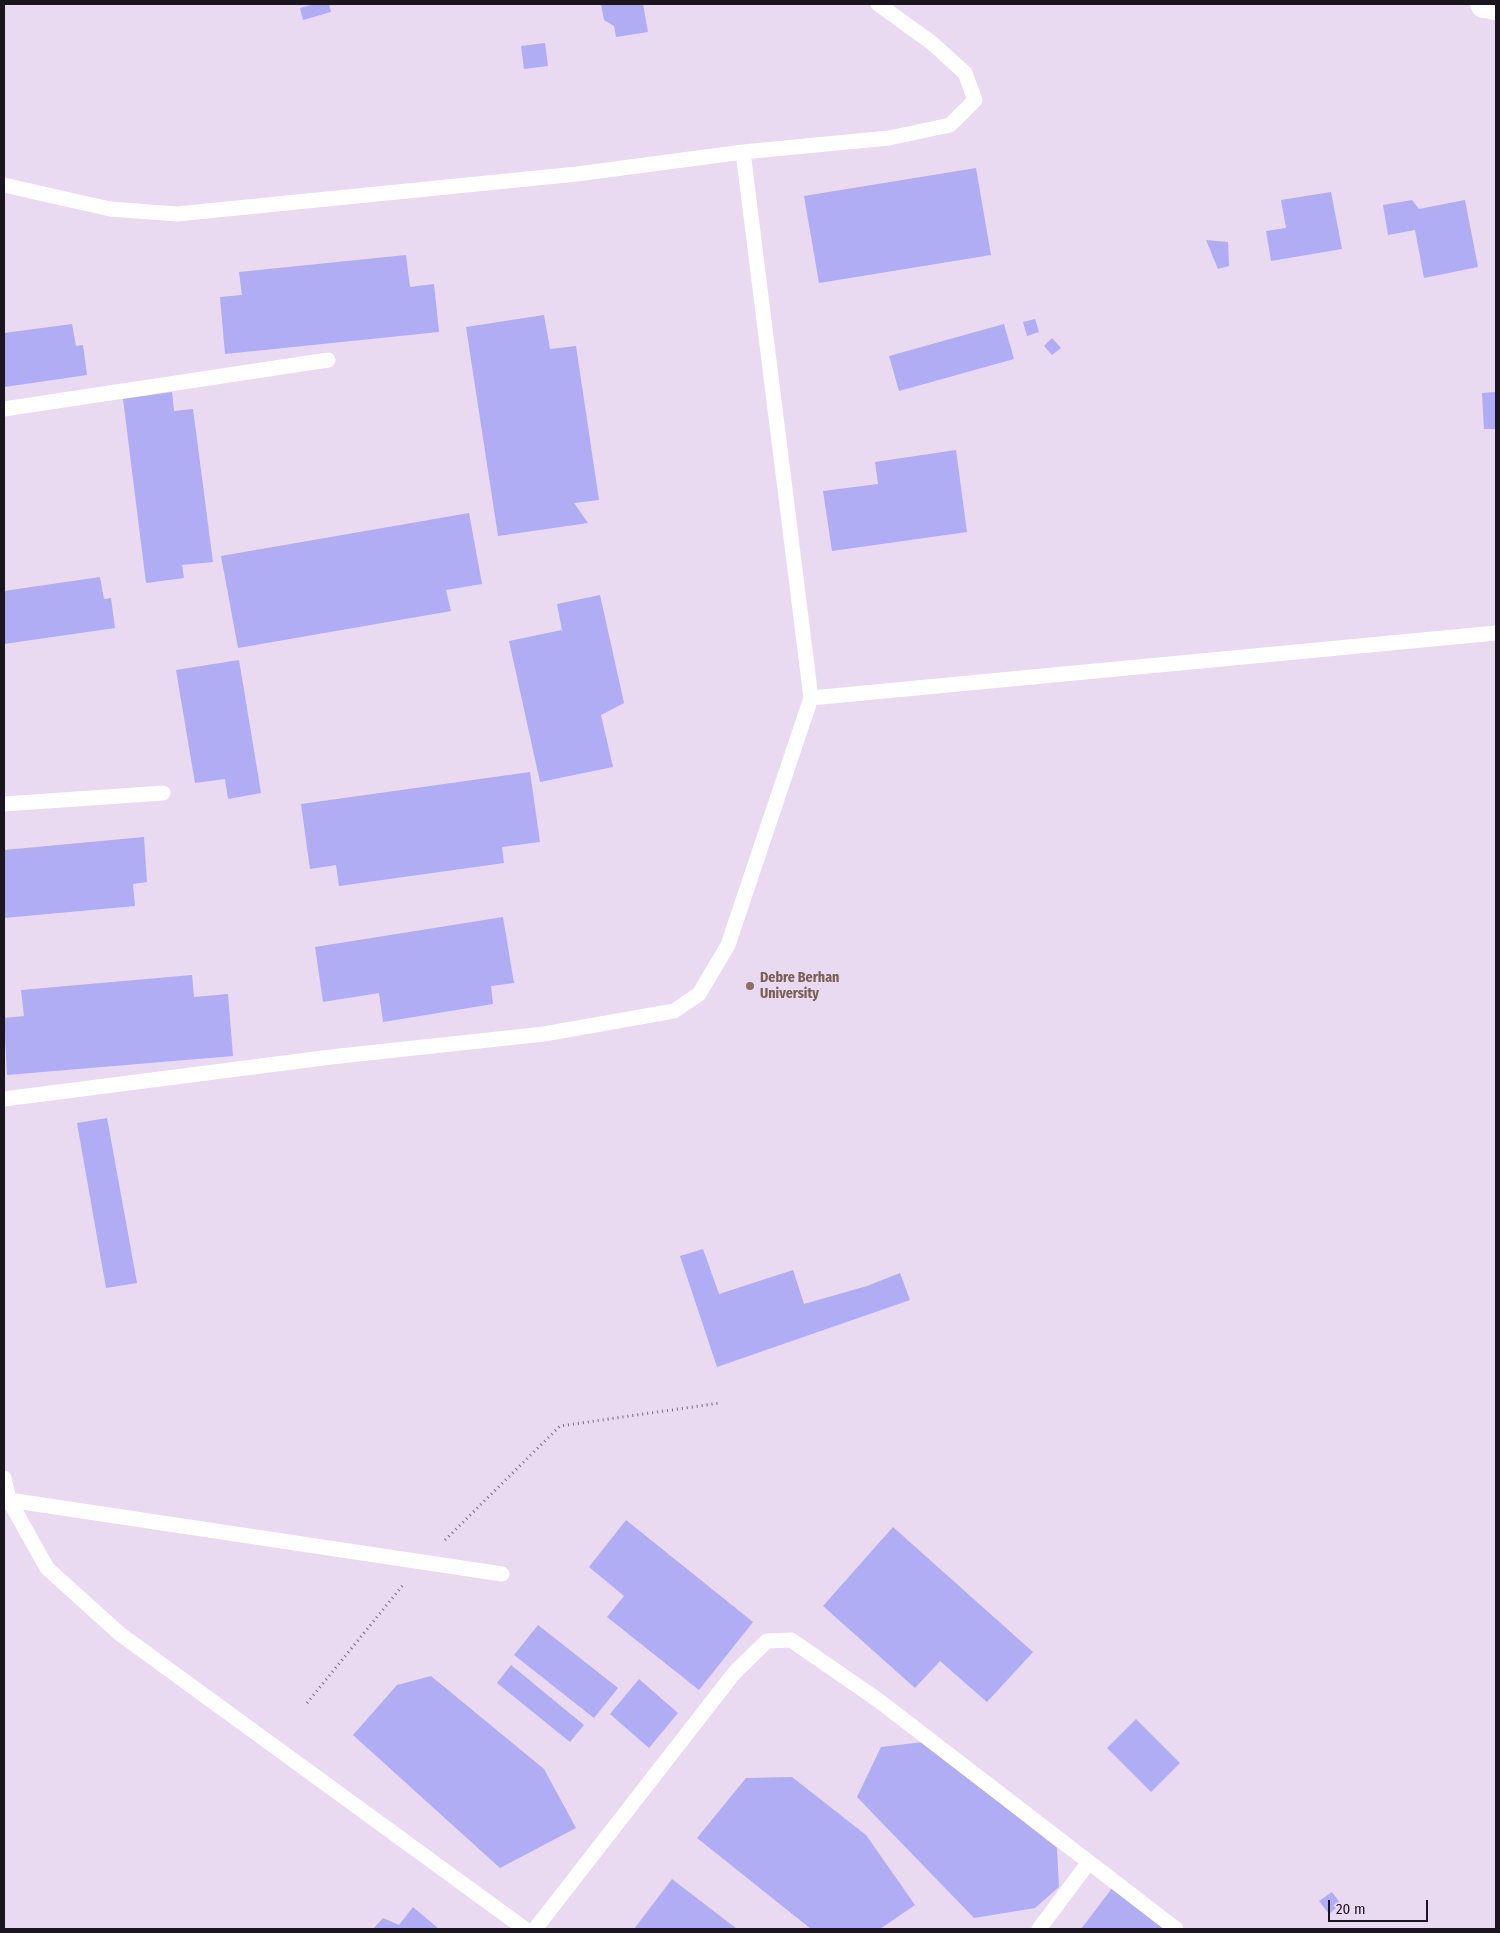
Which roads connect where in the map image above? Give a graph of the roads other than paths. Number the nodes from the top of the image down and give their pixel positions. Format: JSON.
{"nodes":[{"id":1,"x":878,"y":4,"type":"edge"},
{"id":2,"x":1484,"y":4,"type":"edge"},
{"id":3,"x":1496,"y":6,"type":"edge"},
{"id":4,"x":743,"y":152,"type":"junction"},
{"id":5,"x":4,"y":185,"type":"edge"},
{"id":6,"x":328,"y":360,"type":"dead end"},
{"id":7,"x":4,"y":409,"type":"edge"},
{"id":8,"x":1496,"y":633,"type":"edge"},
{"id":9,"x":811,"y":698,"type":"junction"},
{"id":10,"x":163,"y":793,"type":"dead end"},
{"id":11,"x":4,"y":804,"type":"edge"},
{"id":12,"x":4,"y":1099,"type":"edge"},
{"id":13,"x":4,"y":1478,"type":"edge"},
{"id":14,"x":9,"y":1500,"type":"junction"},
{"id":15,"x":502,"y":1574,"type":"dead end"},
{"id":16,"x":1089,"y":1862,"type":"junction"},
{"id":17,"x":525,"y":1929,"type":"edge"},
{"id":18,"x":535,"y":1929,"type":"edge"},
{"id":19,"x":1039,"y":1929,"type":"edge"},
{"id":20,"x":1176,"y":1929,"type":"edge"}],
"edges":[{"from":1,"to":4,"type":"lane"},
{"from":2,"to":3,"type":"main road"},
{"from":4,"to":5,"type":"lane"},
{"from":4,"to":9,"type":"lane"},
{"from":6,"to":7,"type":"lane"},
{"from":8,"to":9,"type":"lane"},
{"from":9,"to":12,"type":"lane"},
{"from":10,"to":11,"type":"lane"},
{"from":13,"to":14,"type":"lane"},
{"from":14,"to":15,"type":"lane"},
{"from":14,"to":17,"type":"lane"},
{"from":16,"to":18,"type":"lane"},
{"from":16,"to":19,"type":"lane"},
{"from":16,"to":20,"type":"lane"}]}
